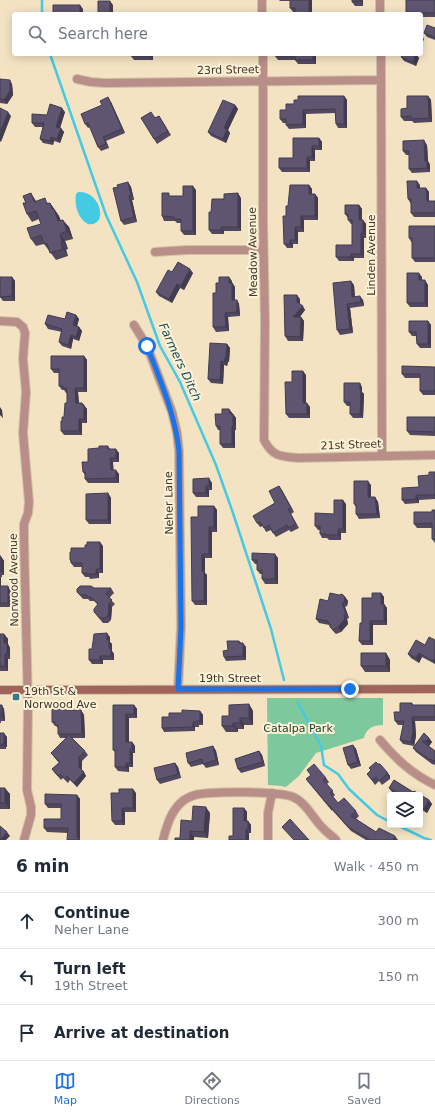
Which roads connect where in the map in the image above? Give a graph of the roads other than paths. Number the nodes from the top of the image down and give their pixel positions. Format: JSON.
{"nodes":[{"id":1,"x":262,"y":0,"type":"edge"},
{"id":2,"x":380,"y":0,"type":"edge"},
{"id":3,"x":262,"y":12,"type":"edge"},
{"id":4,"x":380,"y":12,"type":"edge"},
{"id":5,"x":262,"y":56,"type":"edge"},
{"id":6,"x":381,"y":56,"type":"edge"},
{"id":7,"x":77,"y":79,"type":"dead end"},
{"id":8,"x":263,"y":80,"type":"junction"},
{"id":9,"x":381,"y":80,"type":"junction"},
{"id":10,"x":264,"y":250,"type":"junction"},
{"id":11,"x":155,"y":252,"type":"dead end"},
{"id":12,"x":0,"y":321,"type":"edge"},
{"id":13,"x":134,"y":324,"type":"dead end"},
{"id":14,"x":269,"y":449,"type":"joint"},
{"id":15,"x":382,"y":455,"type":"junction"},
{"id":16,"x":435,"y":455,"type":"edge"},
{"id":17,"x":178,"y":689,"type":"junction"},
{"id":18,"x":435,"y":689,"type":"edge"},
{"id":19,"x":0,"y":690,"type":"edge"},
{"id":20,"x":28,"y":690,"type":"junction"},
{"id":21,"x":380,"y":740,"type":"dead end"},
{"id":22,"x":435,"y":785,"type":"edge"},
{"id":23,"x":272,"y":793,"type":"junction"},
{"id":24,"x":24,"y":840,"type":"edge"},
{"id":25,"x":163,"y":840,"type":"edge"},
{"id":26,"x":268,"y":840,"type":"edge"},
{"id":27,"x":336,"y":840,"type":"edge"}],
"edges":[{"from":1,"to":3,"type":"street"},
{"from":2,"to":4,"type":"street"},
{"from":5,"to":8,"type":"street","name":"Meadow Avenue"},
{"from":6,"to":9,"type":"street","name":"Linden Avenue"},
{"from":7,"to":8,"type":"street","name":"23rd Street"},
{"from":8,"to":9,"type":"street","name":"23rd Street"},
{"from":8,"to":10,"type":"street","name":"Meadow Avenue"},
{"from":9,"to":15,"type":"street","name":"Linden Avenue"},
{"from":10,"to":11,"type":"street"},
{"from":10,"to":14,"type":"street","name":"Meadow Avenue"},
{"from":12,"to":20,"type":"street","name":"Norwood Avenue"},
{"from":13,"to":17,"type":"street","name":"Neher Lane"},
{"from":14,"to":15,"type":"street","name":"21st Street"},
{"from":15,"to":16,"type":"street","name":"21st Street"},
{"from":17,"to":18,"type":"street","name":"19th Street"},
{"from":17,"to":20,"type":"street","name":"19th Street"},
{"from":19,"to":20,"type":"street","name":"19th Street"},
{"from":20,"to":24,"type":"street","name":"Norwood Avenue"},
{"from":21,"to":22,"type":"street"},
{"from":23,"to":25,"type":"street"},
{"from":23,"to":26,"type":"street"},
{"from":23,"to":27,"type":"street"}]}
